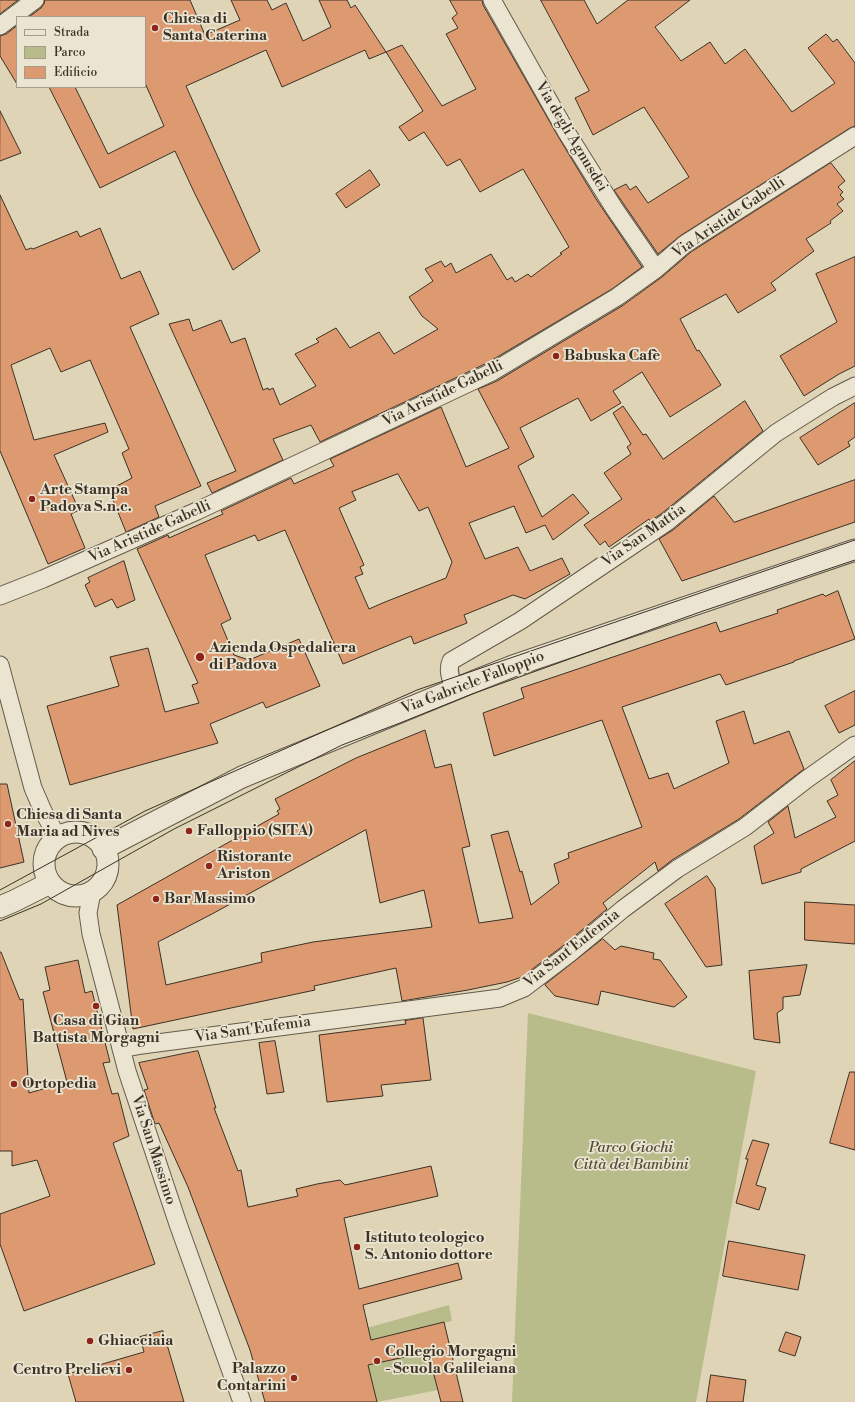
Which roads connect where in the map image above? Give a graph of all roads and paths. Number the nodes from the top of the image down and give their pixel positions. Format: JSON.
{"nodes":[{"id":1,"x":35,"y":0,"type":"edge"},
{"id":2,"x":492,"y":0,"type":"edge"},
{"id":3,"x":0,"y":26,"type":"edge"},
{"id":4,"x":855,"y":136,"type":"edge"},
{"id":5,"x":656,"y":269,"type":"junction"},
{"id":6,"x":855,"y":386,"type":"edge"},
{"id":7,"x":855,"y":550,"type":"edge"},
{"id":8,"x":0,"y":596,"type":"edge"},
{"id":9,"x":0,"y":665,"type":"edge"},
{"id":10,"x":454,"y":689,"type":"junction"},
{"id":11,"x":855,"y":745,"type":"edge"},
{"id":12,"x":58,"y":838,"type":"junction"},
{"id":13,"x":103,"y":849,"type":"junction"},
{"id":14,"x":50,"y":883,"type":"junction"},
{"id":15,"x":92,"y":892,"type":"junction"},
{"id":16,"x":0,"y":907,"type":"edge"},
{"id":17,"x":121,"y":1049,"type":"junction"},
{"id":18,"x":242,"y":1402,"type":"edge"}],
"edges":[{"from":1,"to":3,"type":"street"},
{"from":2,"to":5,"type":"street","name":"Via degli Agnusdei"},
{"from":4,"to":5,"type":"street","name":"Via Aristide Gabelli"},
{"from":5,"to":8,"type":"street","name":"Via Aristide Gabelli"},
{"from":6,"to":10,"type":"street","name":"Via San Mattia"},
{"from":7,"to":10,"type":"street","name":"Via Gabriele Falloppio"},
{"from":9,"to":12,"type":"street"},
{"from":10,"to":13,"type":"street","name":"Via Gabriele Falloppio"},
{"from":11,"to":17,"type":"street","name":"Via Sant'Eufemia"},
{"from":12,"to":13,"type":"street"},
{"from":12,"to":14,"type":"street"},
{"from":13,"to":15,"type":"street"},
{"from":14,"to":15,"type":"street"},
{"from":14,"to":16,"type":"street"},
{"from":15,"to":17,"type":"street","name":"Via San Massimo"},
{"from":17,"to":18,"type":"street","name":"Via San Massimo"}]}
